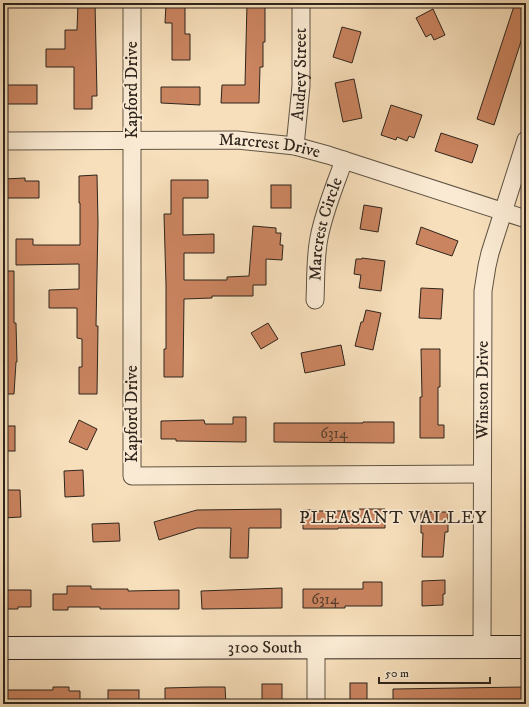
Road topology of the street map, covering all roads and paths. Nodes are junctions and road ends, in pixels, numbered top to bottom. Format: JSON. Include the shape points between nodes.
{"nodes":[{"id":1,"x":132,"y":3,"type":"edge"},
{"id":2,"x":301,"y":3,"type":"edge"},
{"id":3,"x":132,"y":140,"type":"junction"},
{"id":4,"x":526,"y":140,"type":"edge"},
{"id":5,"x":3,"y":141,"type":"edge"},
{"id":6,"x":295,"y":146,"type":"junction"},
{"id":7,"x":344,"y":160,"type":"junction"},
{"id":8,"x":503,"y":212,"type":"junction"},
{"id":9,"x":526,"y":219,"type":"edge"},
{"id":10,"x":316,"y":300,"type":"dead end"},
{"id":11,"x":482,"y":474,"type":"junction"},
{"id":12,"x":316,"y":647,"type":"junction"},
{"id":13,"x":482,"y":647,"type":"junction"},
{"id":14,"x":526,"y":647,"type":"edge"},
{"id":15,"x":3,"y":648,"type":"edge"},
{"id":16,"x":316,"y":704,"type":"edge"}],
"edges":[{"from":1,"to":3,"type":"street","name":"Kapford Drive"},
{"from":2,"to":6,"type":"street","name":"Audrey Street","via":[[301,86]]},
{"from":3,"to":5,"type":"street","name":"Marcrest Drive"},
{"from":3,"to":6,"type":"street","name":"Marcrest Drive","via":[[237,140]]},
{"from":3,"to":11,"type":"street","name":"Kapford Drive","via":[[132,476]]},
{"from":4,"to":8,"type":"street","name":"Winston Drive"},
{"from":6,"to":7,"type":"street","name":"Marcrest Drive"},
{"from":7,"to":8,"type":"street","name":"Marcrest Drive"},
{"from":7,"to":10,"type":"street","name":"Marcrest Circle","via":[[319,238]]},
{"from":8,"to":9,"type":"street","name":"Marcrest Drive"},
{"from":8,"to":11,"type":"street","name":"Winston Drive","via":[[487,266],[483,292]]},
{"from":11,"to":13,"type":"street","name":"Winston Drive"},
{"from":12,"to":13,"type":"main road","name":"3100 South"},
{"from":12,"to":15,"type":"main road","name":"3100 South"},
{"from":12,"to":16,"type":"street"},
{"from":13,"to":14,"type":"main road","name":"3100 South"}]}
